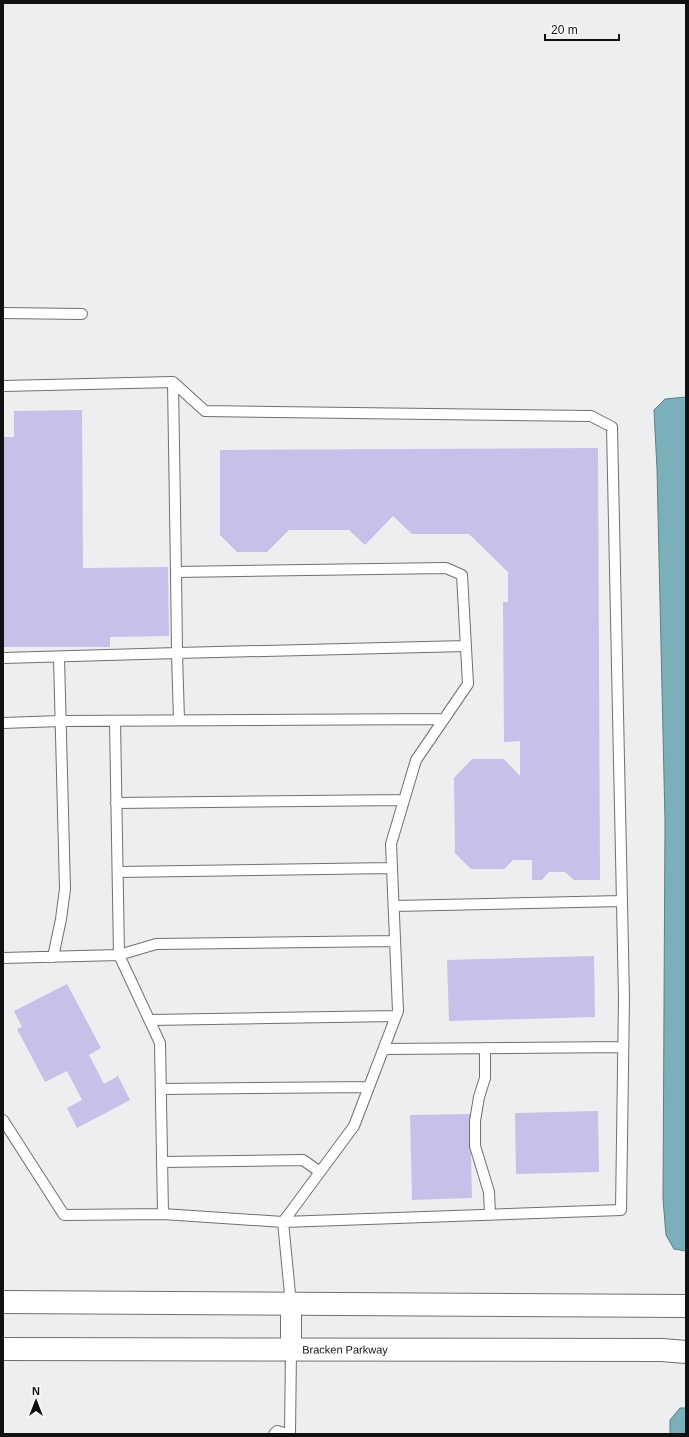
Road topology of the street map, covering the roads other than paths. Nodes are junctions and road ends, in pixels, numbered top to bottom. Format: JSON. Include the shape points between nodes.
{"nodes":[{"id":1,"x":3,"y":313,"type":"edge"},
{"id":2,"x":82,"y":314,"type":"dead end"},
{"id":3,"x":173,"y":382,"type":"junction"},
{"id":4,"x":3,"y":386,"type":"edge"},
{"id":5,"x":176,"y":572,"type":"junction"},
{"id":6,"x":466,"y":646,"type":"junction"},
{"id":7,"x":177,"y":654,"type":"junction"},
{"id":8,"x":3,"y":658,"type":"edge"},
{"id":9,"x":59,"y":658,"type":"junction"},
{"id":10,"x":444,"y":718,"type":"junction"},
{"id":11,"x":179,"y":720,"type":"junction"},
{"id":12,"x":61,"y":721,"type":"junction"},
{"id":13,"x":115,"y":721,"type":"junction"},
{"id":14,"x":3,"y":723,"type":"edge"},
{"id":15,"x":404,"y":800,"type":"junction"},
{"id":16,"x":116,"y":803,"type":"junction"},
{"id":17,"x":392,"y":868,"type":"junction"},
{"id":18,"x":118,"y":872,"type":"junction"},
{"id":19,"x":622,"y":901,"type":"junction"},
{"id":20,"x":394,"y":906,"type":"junction"},
{"id":21,"x":395,"y":942,"type":"junction"},
{"id":22,"x":119,"y":955,"type":"junction"},
{"id":23,"x":53,"y":957,"type":"junction"},
{"id":24,"x":3,"y":958,"type":"edge"},
{"id":25,"x":396,"y":1016,"type":"junction"},
{"id":26,"x":150,"y":1020,"type":"junction"},
{"id":27,"x":623,"y":1047,"type":"junction"},
{"id":28,"x":485,"y":1048,"type":"junction"},
{"id":29,"x":384,"y":1049,"type":"junction"},
{"id":30,"x":369,"y":1087,"type":"junction"},
{"id":31,"x":161,"y":1089,"type":"junction"},
{"id":32,"x":3,"y":1120,"type":"edge"},
{"id":33,"x":162,"y":1162,"type":"junction"},
{"id":34,"x":320,"y":1172,"type":"junction"},
{"id":35,"x":163,"y":1214,"type":"junction"},
{"id":36,"x":490,"y":1214,"type":"junction"},
{"id":37,"x":283,"y":1222,"type":"junction"},
{"id":38,"x":3,"y":1302,"type":"edge"},
{"id":39,"x":291,"y":1304,"type":"junction"},
{"id":40,"x":686,"y":1306,"type":"edge"},
{"id":41,"x":3,"y":1349,"type":"edge"},
{"id":42,"x":291,"y":1349,"type":"junction"},
{"id":43,"x":686,"y":1352,"type":"edge"},
{"id":44,"x":274,"y":1434,"type":"edge"},
{"id":45,"x":289,"y":1434,"type":"edge"}],
"edges":[{"from":1,"to":2,"type":"lane"},
{"from":3,"to":4,"type":"lane"},
{"from":3,"to":5,"type":"lane"},
{"from":3,"to":19,"type":"lane","via":[[205,411],[591,416],[612,427]]},
{"from":5,"to":6,"type":"lane","via":[[446,568],[462,575]]},
{"from":5,"to":7,"type":"lane"},
{"from":6,"to":7,"type":"lane"},
{"from":6,"to":10,"type":"lane","via":[[468,684]]},
{"from":7,"to":9,"type":"lane"},
{"from":7,"to":11,"type":"lane"},
{"from":8,"to":9,"type":"lane"},
{"from":9,"to":12,"type":"lane"},
{"from":10,"to":11,"type":"lane"},
{"from":10,"to":15,"type":"lane","via":[[416,760]]},
{"from":11,"to":13,"type":"lane"},
{"from":12,"to":13,"type":"lane"},
{"from":12,"to":14,"type":"lane"},
{"from":12,"to":23,"type":"lane","via":[[65,889]]},
{"from":13,"to":16,"type":"lane"},
{"from":15,"to":16,"type":"lane"},
{"from":15,"to":17,"type":"lane","via":[[391,844]]},
{"from":16,"to":18,"type":"lane"},
{"from":17,"to":18,"type":"lane"},
{"from":17,"to":20,"type":"lane"},
{"from":18,"to":22,"type":"lane"},
{"from":19,"to":20,"type":"lane"},
{"from":19,"to":27,"type":"lane"},
{"from":20,"to":21,"type":"lane"},
{"from":21,"to":22,"type":"lane","via":[[156,944]]},
{"from":21,"to":25,"type":"lane","via":[[398,1011]]},
{"from":22,"to":23,"type":"lane"},
{"from":22,"to":26,"type":"lane"},
{"from":23,"to":24,"type":"lane"},
{"from":25,"to":26,"type":"lane"},
{"from":25,"to":29,"type":"lane"},
{"from":26,"to":31,"type":"lane","via":[[160,1042]]},
{"from":27,"to":28,"type":"lane"},
{"from":27,"to":36,"type":"lane","via":[[621,1210]]},
{"from":28,"to":29,"type":"lane"},
{"from":28,"to":36,"type":"lane","via":[[485,1078],[474,1121],[475,1146],[489,1192]]},
{"from":29,"to":30,"type":"lane"},
{"from":30,"to":31,"type":"lane"},
{"from":30,"to":34,"type":"lane","via":[[354,1126]]},
{"from":31,"to":33,"type":"lane"},
{"from":32,"to":35,"type":"lane","via":[[64,1215]]},
{"from":33,"to":34,"type":"lane","via":[[303,1160]]},
{"from":33,"to":35,"type":"lane"},
{"from":34,"to":37,"type":"lane"},
{"from":35,"to":37,"type":"lane"},
{"from":36,"to":37,"type":"lane"},
{"from":37,"to":39,"type":"lane"},
{"from":38,"to":39,"type":"street"},
{"from":39,"to":40,"type":"street"},
{"from":39,"to":42,"type":"street"},
{"from":41,"to":42,"type":"street","name":"Bracken Parkway"},
{"from":42,"to":43,"type":"street","name":"Bracken Parkway"},
{"from":42,"to":45,"type":"lane"},
{"from":44,"to":45,"type":"lane","via":[[277,1431]]}]}
